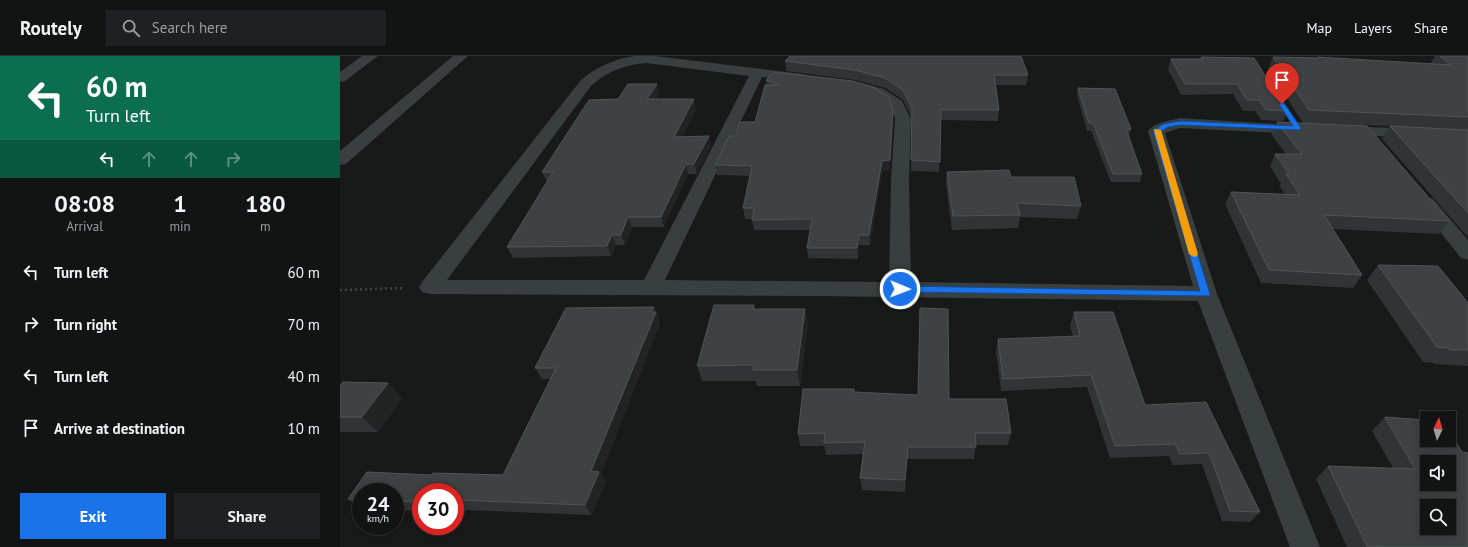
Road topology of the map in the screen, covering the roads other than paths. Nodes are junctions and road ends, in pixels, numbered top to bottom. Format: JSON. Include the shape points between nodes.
{"nodes":[{"id":1,"x":371,"y":56,"type":"edge"},
{"id":2,"x":461,"y":56,"type":"edge"},
{"id":3,"x":758,"y":72,"type":"junction"},
{"id":4,"x":340,"y":78,"type":"edge"},
{"id":5,"x":820,"y":80,"type":"edge"},
{"id":6,"x":848,"y":84,"type":"edge"},
{"id":7,"x":1366,"y":132,"type":"junction"},
{"id":8,"x":1468,"y":136,"type":"edge"},
{"id":9,"x":1381,"y":150,"type":"edge"},
{"id":10,"x":340,"y":160,"type":"edge"},
{"id":11,"x":1417,"y":193,"type":"edge"},
{"id":12,"x":1468,"y":253,"type":"edge"},
{"id":13,"x":650,"y":287,"type":"junction"},
{"id":14,"x":900,"y":289,"type":"junction"},
{"id":15,"x":1206,"y":294,"type":"junction"},
{"id":16,"x":1305,"y":547,"type":"edge"}],
"edges":[{"from":1,"to":4,"type":"street"},
{"from":2,"to":10,"type":"street"},
{"from":3,"to":5,"type":"street"},
{"from":3,"to":13,"type":"street"},
{"from":3,"to":13,"type":"street","via":[[646,59],[613,64],[598,73],[586,83],[430,287]]},
{"from":6,"to":14,"type":"street","via":[[879,92],[897,104],[903,119]]},
{"from":7,"to":8,"type":"street"},
{"from":7,"to":9,"type":"street"},
{"from":7,"to":15,"type":"street","via":[[1324,130],[1294,122],[1180,123],[1156,131]]},
{"from":11,"to":12,"type":"street"},
{"from":13,"to":14,"type":"street"},
{"from":14,"to":15,"type":"street"},
{"from":15,"to":16,"type":"street"}]}
